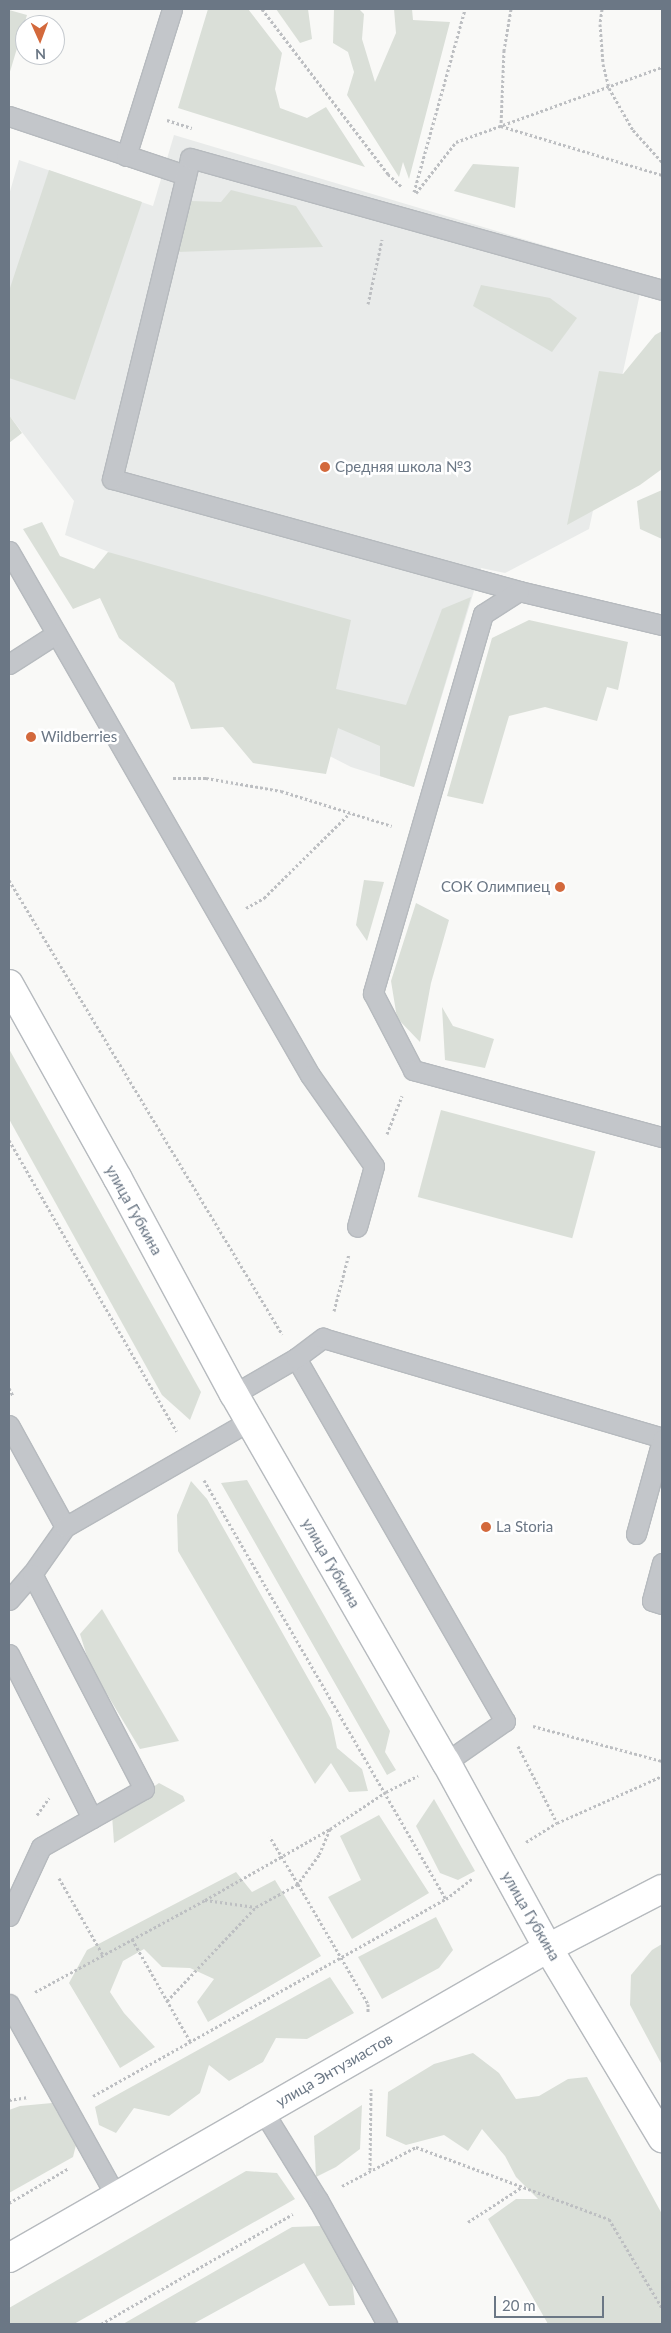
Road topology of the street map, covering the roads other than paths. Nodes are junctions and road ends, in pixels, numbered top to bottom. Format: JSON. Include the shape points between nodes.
{"nodes":[{"id":1,"x":172,"y":9,"type":"edge"},
{"id":2,"x":9,"y":116,"type":"edge"},
{"id":3,"x":126,"y":156,"type":"junction"},
{"id":4,"x":185,"y":175,"type":"junction"},
{"id":5,"x":662,"y":290,"type":"edge"},
{"id":6,"x":9,"y":551,"type":"edge"},
{"id":7,"x":518,"y":591,"type":"junction"},
{"id":8,"x":662,"y":625,"type":"edge"},
{"id":9,"x":56,"y":634,"type":"junction"},
{"id":10,"x":9,"y":664,"type":"edge"},
{"id":11,"x":9,"y":984,"type":"edge"},
{"id":12,"x":662,"y":1136,"type":"edge"},
{"id":13,"x":357,"y":1227,"type":"road end"},
{"id":14,"x":296,"y":1358,"type":"junction"},
{"id":15,"x":234,"y":1394,"type":"junction"},
{"id":16,"x":249,"y":1421,"type":"junction"},
{"id":17,"x":9,"y":1425,"type":"edge"},
{"id":18,"x":662,"y":1439,"type":"edge"},
{"id":19,"x":65,"y":1527,"type":"junction"},
{"id":20,"x":636,"y":1534,"type":"dead end"},
{"id":21,"x":662,"y":1563,"type":"edge"},
{"id":22,"x":32,"y":1574,"type":"junction"},
{"id":23,"x":9,"y":1600,"type":"edge"},
{"id":24,"x":662,"y":1604,"type":"edge"},
{"id":25,"x":9,"y":1654,"type":"edge"},
{"id":26,"x":446,"y":1762,"type":"junction"},
{"id":27,"x":92,"y":1818,"type":"junction"},
{"id":28,"x":662,"y":1889,"type":"edge"},
{"id":29,"x":9,"y":1916,"type":"edge"},
{"id":30,"x":548,"y":1948,"type":"junction"},
{"id":31,"x":9,"y":2005,"type":"edge"},
{"id":32,"x":263,"y":2111,"type":"junction"},
{"id":33,"x":662,"y":2138,"type":"edge"},
{"id":34,"x":116,"y":2196,"type":"junction"},
{"id":35,"x":9,"y":2258,"type":"edge"},
{"id":36,"x":387,"y":2324,"type":"edge"}],
"edges":[{"from":1,"to":3,"type":"lane"},
{"from":2,"to":3,"type":"lane"},
{"from":3,"to":4,"type":"lane"},
{"from":4,"to":5,"type":"lane","via":[[190,158]]},
{"from":4,"to":7,"type":"lane","via":[[112,479]]},
{"from":6,"to":9,"type":"lane"},
{"from":7,"to":8,"type":"lane"},
{"from":7,"to":12,"type":"lane","via":[[483,614],[373,993],[413,1070]]},
{"from":9,"to":10,"type":"lane"},
{"from":9,"to":13,"type":"lane","via":[[310,1075],[374,1166]]},
{"from":11,"to":15,"type":"main road","name":"улица Губкина"},
{"from":14,"to":15,"type":"lane"},
{"from":14,"to":18,"type":"lane","via":[[323,1338]]},
{"from":14,"to":26,"type":"lane","via":[[505,1721]]},
{"from":15,"to":16,"type":"main road","name":"улица Губкина"},
{"from":16,"to":19,"type":"lane"},
{"from":16,"to":26,"type":"main road","name":"улица Губкина"},
{"from":17,"to":19,"type":"lane"},
{"from":18,"to":20,"type":"lane"},
{"from":19,"to":22,"type":"lane"},
{"from":21,"to":24,"type":"lane","via":[[652,1601]]},
{"from":22,"to":23,"type":"lane"},
{"from":22,"to":27,"type":"lane","via":[[144,1789]]},
{"from":25,"to":27,"type":"lane"},
{"from":26,"to":30,"type":"main road","name":"улица Губкина"},
{"from":27,"to":29,"type":"lane","via":[[41,1847]]},
{"from":28,"to":30,"type":"main road","name":"улица Энтузиастов"},
{"from":30,"to":32,"type":"main road","name":"улица Энтузиастов"},
{"from":30,"to":33,"type":"main road","name":"улица Губкина"},
{"from":31,"to":34,"type":"lane"},
{"from":32,"to":34,"type":"main road","name":"улица Энтузиастов"},
{"from":32,"to":36,"type":"lane","via":[[318,2200]]},
{"from":34,"to":35,"type":"main road","name":"улица Энтузиастов"}]}
